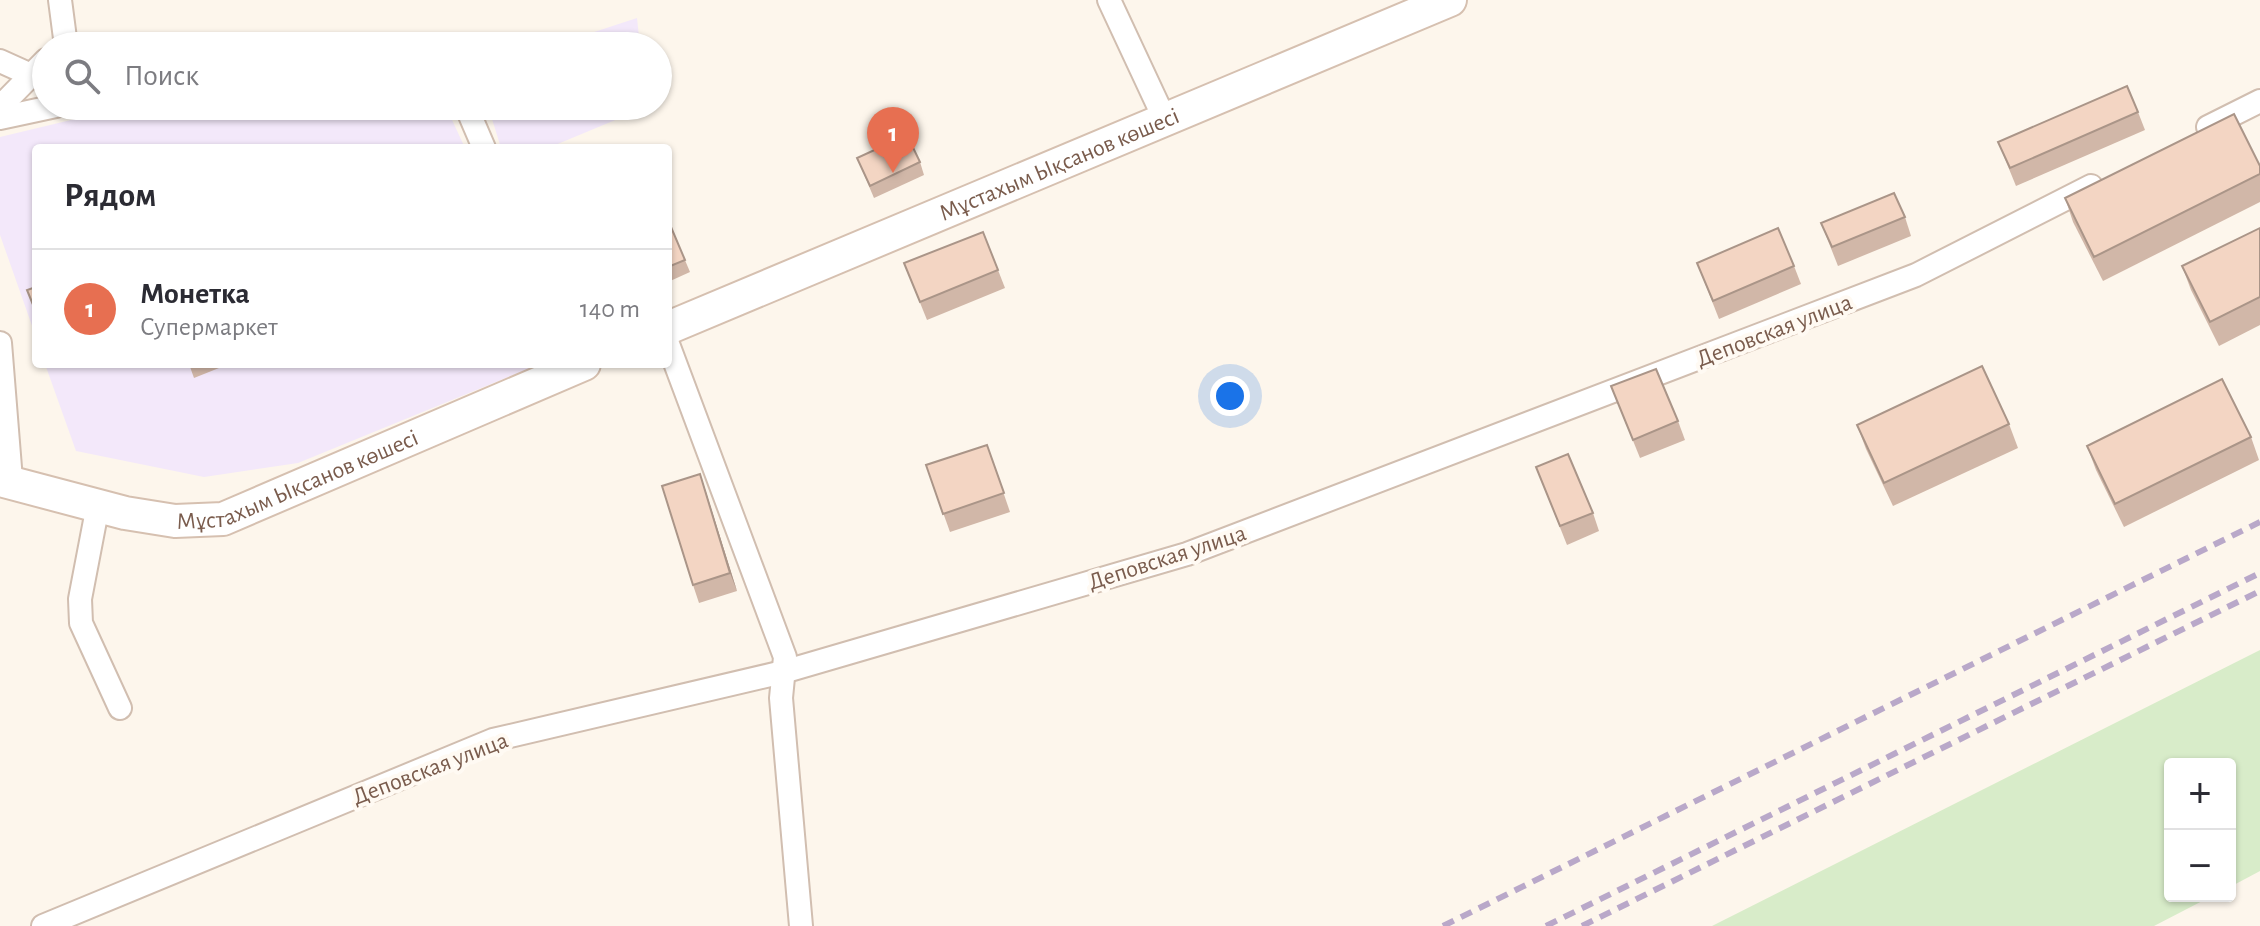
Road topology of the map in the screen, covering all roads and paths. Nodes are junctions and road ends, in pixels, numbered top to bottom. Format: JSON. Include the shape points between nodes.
{"nodes":[{"id":1,"x":60,"y":0,"type":"edge"},
{"id":2,"x":1109,"y":0,"type":"edge"},
{"id":3,"x":1450,"y":0,"type":"edge"},
{"id":4,"x":62,"y":32,"type":"edge"},
{"id":5,"x":0,"y":61,"type":"edge"},
{"id":6,"x":32,"y":67,"type":"edge"},
{"id":7,"x":32,"y":75,"type":"edge"},
{"id":8,"x":2260,"y":101,"type":"edge"},
{"id":9,"x":0,"y":107,"type":"edge"},
{"id":10,"x":32,"y":111,"type":"edge"},
{"id":11,"x":0,"y":118,"type":"edge"},
{"id":12,"x":472,"y":120,"type":"edge"},
{"id":13,"x":1165,"y":120,"type":"junction"},
{"id":14,"x":2191,"y":136,"type":"edge"},
{"id":15,"x":482,"y":144,"type":"edge"},
{"id":16,"x":2109,"y":177,"type":"edge"},
{"id":17,"x":672,"y":326,"type":"edge"},
{"id":18,"x":0,"y":343,"type":"edge"},
{"id":19,"x":672,"y":355,"type":"edge"},
{"id":20,"x":571,"y":368,"type":"edge"},
{"id":21,"x":5,"y":480,"type":"edge"},
{"id":22,"x":98,"y":505,"type":"junction"},
{"id":23,"x":783,"y":672,"type":"junction"},
{"id":24,"x":120,"y":708,"type":"dead end"},
{"id":25,"x":43,"y":926,"type":"edge"},
{"id":26,"x":801,"y":926,"type":"edge"}],
"edges":[{"from":1,"to":4,"type":"street"},
{"from":2,"to":13,"type":"street"},
{"from":3,"to":13,"type":"main road","name":"Мұстахым Ықсанов көшесі"},
{"from":5,"to":6,"type":"street"},
{"from":7,"to":9,"type":"street"},
{"from":8,"to":14,"type":"street"},
{"from":10,"to":11,"type":"street"},
{"from":12,"to":15,"type":"street"},
{"from":13,"to":17,"type":"main road","name":"Мұстахым Ықсанов көшесі"},
{"from":16,"to":23,"type":"street","name":"Деповская улица","via":[[1916,275],[1187,554]]},
{"from":18,"to":21,"type":"street"},
{"from":19,"to":23,"type":"street","via":[[783,650]]},
{"from":20,"to":22,"type":"main road","name":"Мұстахым Ықсанов көшесі","via":[[223,519],[175,521]]},
{"from":21,"to":22,"type":"main road","name":"Мұстахым Ықсанов көшесі"},
{"from":22,"to":24,"type":"street","via":[[80,599],[81,623]]},
{"from":23,"to":25,"type":"street","name":"Деповская улица","via":[[493,740]]},
{"from":23,"to":26,"type":"street"}]}
